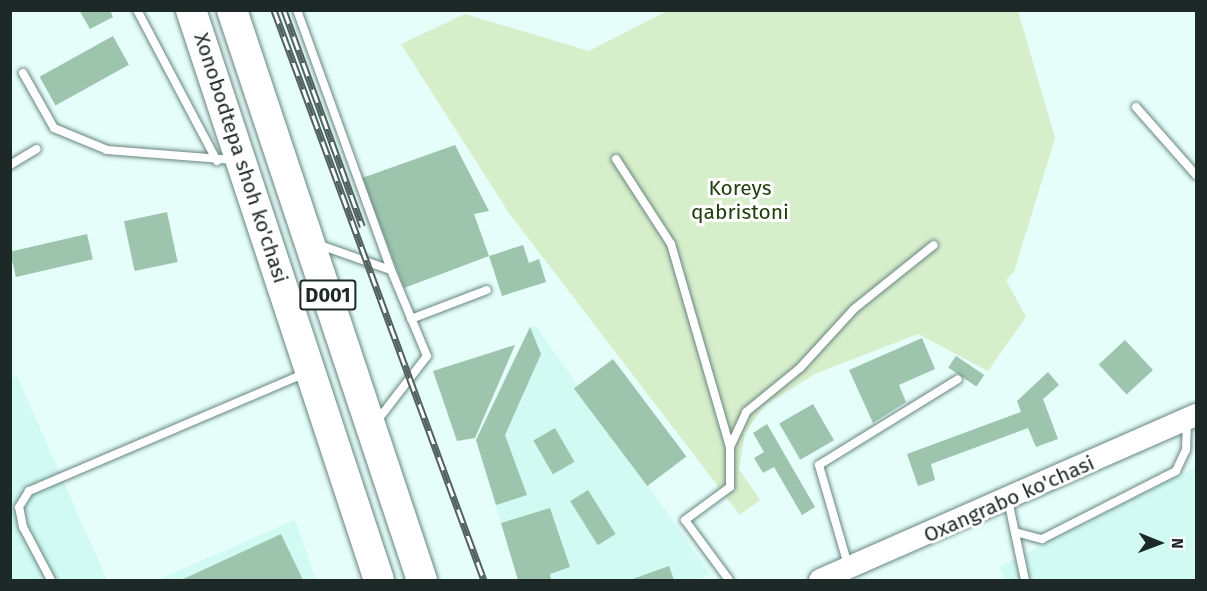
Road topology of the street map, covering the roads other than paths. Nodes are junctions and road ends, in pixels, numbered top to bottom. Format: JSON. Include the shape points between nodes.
{"nodes":[{"id":1,"x":137,"y":10,"type":"edge"},
{"id":2,"x":191,"y":10,"type":"edge"},
{"id":3,"x":232,"y":10,"type":"edge"},
{"id":4,"x":297,"y":10,"type":"edge"},
{"id":5,"x":23,"y":73,"type":"dead end"},
{"id":6,"x":1136,"y":107,"type":"dead end"},
{"id":7,"x":37,"y":149,"type":"dead end"},
{"id":8,"x":616,"y":159,"type":"dead end"},
{"id":9,"x":229,"y":160,"type":"junction"},
{"id":10,"x":10,"y":165,"type":"edge"},
{"id":11,"x":1197,"y":175,"type":"edge"},
{"id":12,"x":310,"y":242,"type":"junction"},
{"id":13,"x":934,"y":245,"type":"dead end"},
{"id":14,"x":391,"y":270,"type":"junction"},
{"id":15,"x":487,"y":290,"type":"dead end"},
{"id":16,"x":411,"y":319,"type":"junction"},
{"id":17,"x":311,"y":371,"type":"junction"},
{"id":18,"x":958,"y":379,"type":"dead end"},
{"id":19,"x":1192,"y":418,"type":"edge"},
{"id":20,"x":371,"y":429,"type":"junction"},
{"id":21,"x":730,"y":447,"type":"junction"},
{"id":22,"x":1008,"y":500,"type":"junction"},
{"id":23,"x":1015,"y":532,"type":"junction"},
{"id":24,"x":849,"y":568,"type":"junction"},
{"id":25,"x":51,"y":580,"type":"edge"},
{"id":26,"x":379,"y":580,"type":"edge"},
{"id":27,"x":422,"y":580,"type":"edge"},
{"id":28,"x":729,"y":580,"type":"edge"},
{"id":29,"x":820,"y":580,"type":"edge"},
{"id":30,"x":1025,"y":580,"type":"edge"}],
"edges":[{"from":1,"to":9,"type":"lane"},
{"from":2,"to":9,"type":"highway","name":"Xonobodtepa shoh ko'chasi","number":"D001"},
{"from":3,"to":12,"type":"highway","name":"Xonobodtepa shoh ko'chasi","number":"D001"},
{"from":4,"to":14,"type":"lane"},
{"from":5,"to":9,"type":"lane","via":[[54,128],[107,150]]},
{"from":6,"to":11,"type":"lane"},
{"from":7,"to":10,"type":"lane"},
{"from":8,"to":21,"type":"lane","via":[[671,244]]},
{"from":9,"to":17,"type":"highway","name":"Xonobodtepa shoh ko'chasi","number":"D001"},
{"from":12,"to":14,"type":"lane"},
{"from":12,"to":20,"type":"highway","name":"Xonobodtepa shoh ko'chasi","number":"D001"},
{"from":13,"to":21,"type":"lane","via":[[854,309],[800,368],[746,412]]},
{"from":14,"to":16,"type":"lane"},
{"from":15,"to":16,"type":"lane"},
{"from":16,"to":20,"type":"lane","via":[[427,356]]},
{"from":17,"to":25,"type":"lane","via":[[28,491],[19,507],[23,528]]},
{"from":17,"to":26,"type":"highway","name":"Xonobodtepa shoh ko'chasi","number":"D001"},
{"from":18,"to":24,"type":"lane","via":[[819,465]]},
{"from":19,"to":22,"type":"main road","name":"Oxangrabo ko'chasi"},
{"from":19,"to":23,"type":"lane","via":[[1186,450],[1176,471],[1042,539]]},
{"from":20,"to":27,"type":"highway","name":"Xonobodtepa shoh ko'chasi","number":"D001"},
{"from":21,"to":28,"type":"lane","via":[[730,487],[685,520]]},
{"from":22,"to":23,"type":"lane"},
{"from":22,"to":24,"type":"main road","name":"Oxangrabo ko'chasi"},
{"from":23,"to":30,"type":"lane"},
{"from":24,"to":29,"type":"main road","name":"Oxangrabo ko'chasi"}]}
